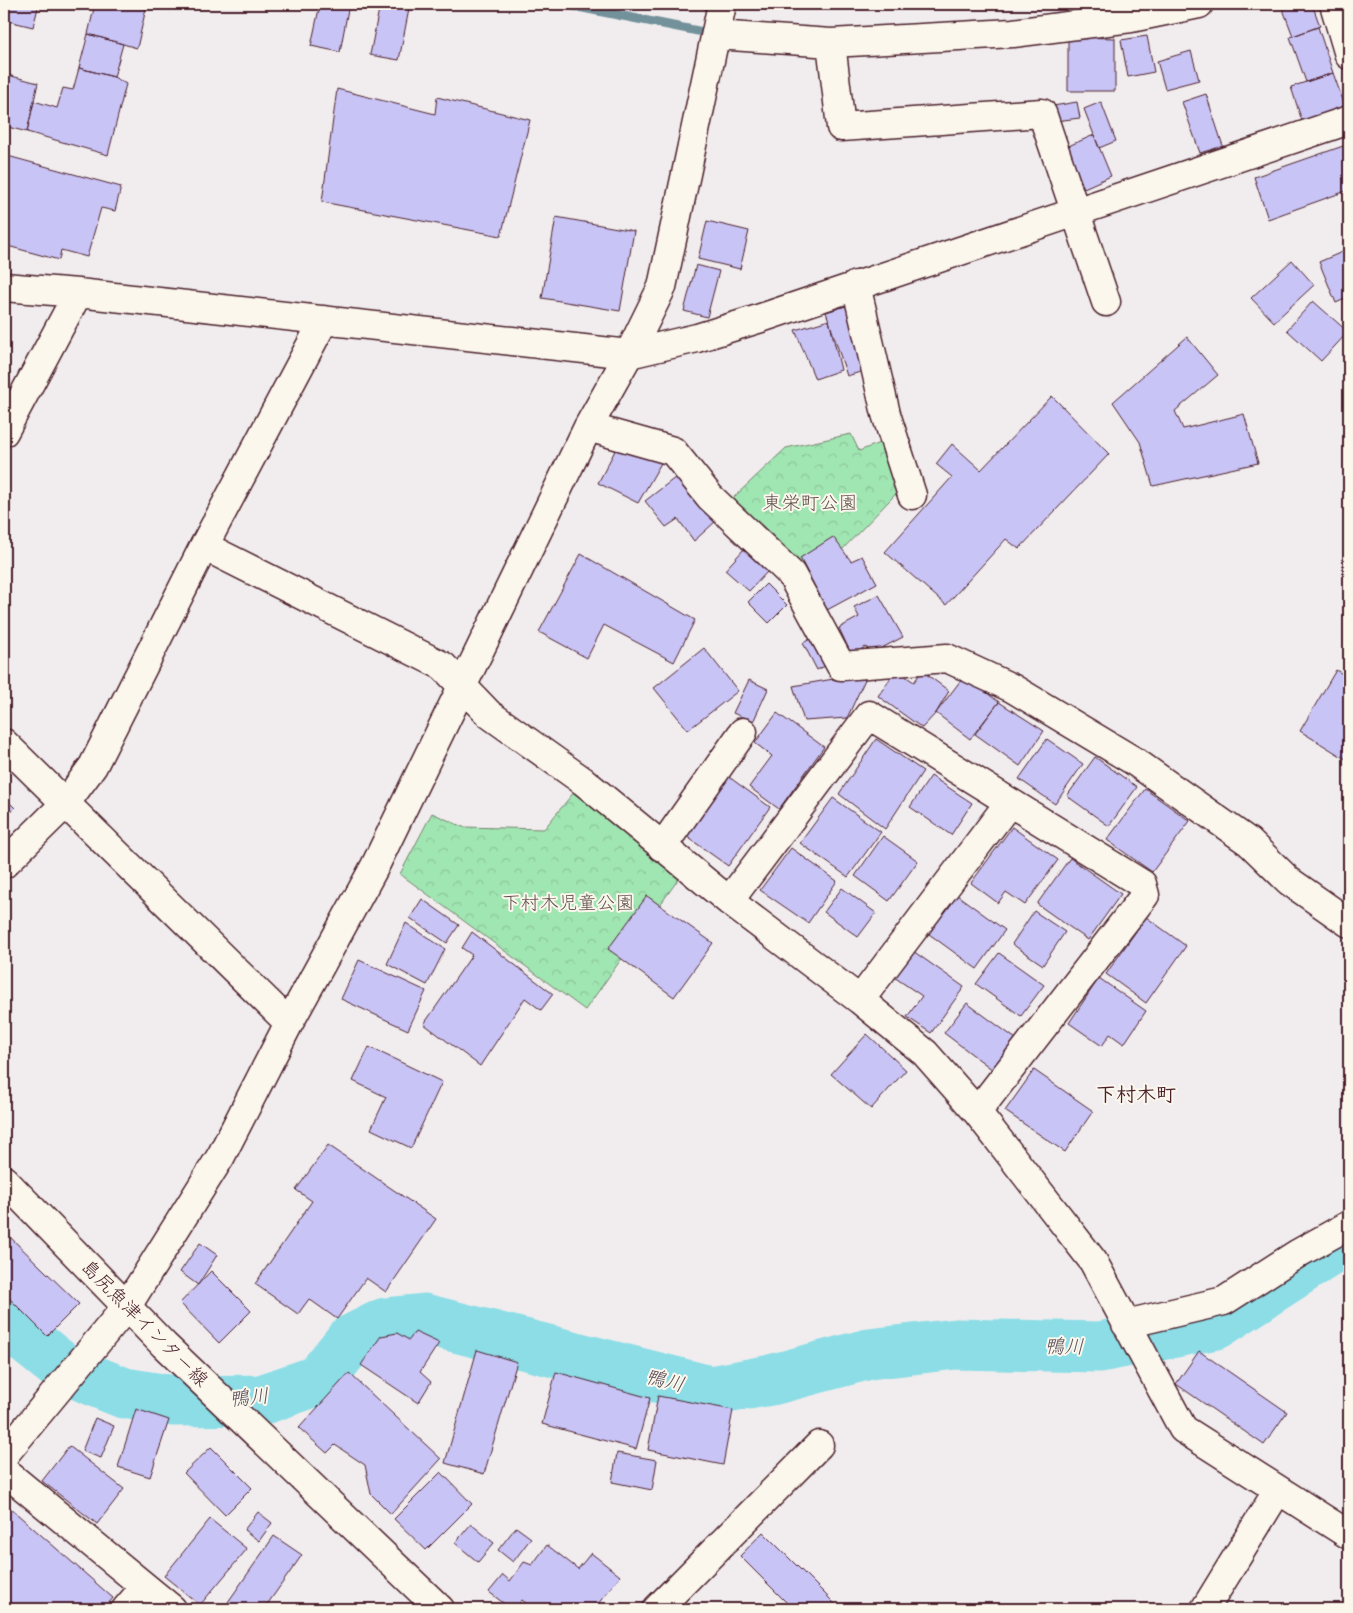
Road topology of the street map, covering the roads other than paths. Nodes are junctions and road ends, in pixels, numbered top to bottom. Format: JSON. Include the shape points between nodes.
{"nodes":[{"id":1,"x":722,"y":4,"type":"edge"},
{"id":2,"x":1200,"y":4,"type":"edge"},
{"id":3,"x":1334,"y":4,"type":"edge"},
{"id":4,"x":716,"y":35,"type":"junction"},
{"id":5,"x":831,"y":43,"type":"junction"},
{"id":6,"x":1349,"y":55,"type":"edge"},
{"id":7,"x":1349,"y":120,"type":"edge"},
{"id":8,"x":1077,"y":212,"type":"junction"},
{"id":9,"x":856,"y":285,"type":"junction"},
{"id":10,"x":4,"y":287,"type":"edge"},
{"id":11,"x":78,"y":294,"type":"junction"},
{"id":12,"x":1106,"y":302,"type":"dead end"},
{"id":13,"x":324,"y":320,"type":"junction"},
{"id":14,"x":629,"y":354,"type":"junction"},
{"id":15,"x":588,"y":427,"type":"junction"},
{"id":16,"x":4,"y":432,"type":"edge"},
{"id":17,"x":912,"y":495,"type":"dead end"},
{"id":18,"x":204,"y":546,"type":"junction"},
{"id":19,"x":462,"y":686,"type":"junction"},
{"id":20,"x":743,"y":732,"type":"dead end"},
{"id":21,"x":4,"y":743,"type":"edge"},
{"id":22,"x":1009,"y":803,"type":"junction"},
{"id":23,"x":65,"y":804,"type":"junction"},
{"id":24,"x":662,"y":847,"type":"junction"},
{"id":25,"x":4,"y":864,"type":"edge"},
{"id":26,"x":729,"y":901,"type":"junction"},
{"id":27,"x":1349,"y":923,"type":"edge"},
{"id":28,"x":860,"y":1000,"type":"junction"},
{"id":29,"x":289,"y":1023,"type":"junction"},
{"id":30,"x":977,"y":1112,"type":"junction"},
{"id":31,"x":4,"y":1180,"type":"edge"},
{"id":32,"x":1349,"y":1225,"type":"edge"},
{"id":33,"x":128,"y":1306,"type":"junction"},
{"id":34,"x":1126,"y":1324,"type":"junction"},
{"id":35,"x":818,"y":1445,"type":"dead end"},
{"id":36,"x":4,"y":1455,"type":"edge"},
{"id":37,"x":4,"y":1470,"type":"edge"},
{"id":38,"x":1278,"y":1490,"type":"junction"},
{"id":39,"x":1349,"y":1535,"type":"edge"},
{"id":40,"x":144,"y":1588,"type":"junction"},
{"id":41,"x":126,"y":1609,"type":"edge"},
{"id":42,"x":172,"y":1609,"type":"edge"},
{"id":43,"x":440,"y":1609,"type":"edge"},
{"id":44,"x":657,"y":1609,"type":"edge"},
{"id":45,"x":1205,"y":1609,"type":"edge"}],
"edges":[{"from":1,"to":4,"type":"street"},
{"from":2,"to":5,"type":"street","via":[[1131,18],[1013,33]]},
{"from":3,"to":6,"type":"street"},
{"from":4,"to":5,"type":"street"},
{"from":4,"to":14,"type":"street","via":[[662,287]]},
{"from":5,"to":8,"type":"street","via":[[841,127],[1042,113]]},
{"from":7,"to":8,"type":"street"},
{"from":8,"to":9,"type":"street"},
{"from":8,"to":12,"type":"street"},
{"from":9,"to":14,"type":"street","via":[[697,338]]},
{"from":9,"to":17,"type":"street","via":[[886,414]]},
{"from":10,"to":11,"type":"street"},
{"from":11,"to":13,"type":"street"},
{"from":11,"to":16,"type":"street"},
{"from":13,"to":14,"type":"street"},
{"from":13,"to":18,"type":"street"},
{"from":14,"to":15,"type":"street"},
{"from":15,"to":19,"type":"street"},
{"from":15,"to":27,"type":"street","via":[[674,451],[710,498],[791,574],[841,666],[947,658],[1012,688],[1134,761],[1180,793],[1250,842],[1289,881]]},
{"from":18,"to":19,"type":"street","via":[[443,666]]},
{"from":18,"to":23,"type":"street","via":[[92,766]]},
{"from":19,"to":24,"type":"street","via":[[489,714],[583,781]]},
{"from":19,"to":29,"type":"street","via":[[378,859]]},
{"from":20,"to":24,"type":"street"},
{"from":21,"to":23,"type":"street"},
{"from":22,"to":26,"type":"street","via":[[869,714]]},
{"from":22,"to":28,"type":"street"},
{"from":22,"to":30,"type":"street","via":[[1142,884],[1145,895]]},
{"from":23,"to":25,"type":"street"},
{"from":23,"to":29,"type":"street"},
{"from":24,"to":26,"type":"street"},
{"from":26,"to":28,"type":"street"},
{"from":28,"to":30,"type":"street","via":[[925,1053]]},
{"from":29,"to":33,"type":"street","via":[[222,1156]]},
{"from":30,"to":34,"type":"street","via":[[1093,1261]]},
{"from":31,"to":33,"type":"street","name":"島尻魚津インター線"},
{"from":32,"to":34,"type":"street","via":[[1224,1301]]},
{"from":33,"to":36,"type":"street"},
{"from":33,"to":43,"type":"street","name":"島尻魚津インター線"},
{"from":34,"to":38,"type":"street","via":[[1183,1429]]},
{"from":35,"to":44,"type":"street"},
{"from":37,"to":40,"type":"street"},
{"from":38,"to":39,"type":"street"},
{"from":38,"to":45,"type":"street"},
{"from":40,"to":41,"type":"street"},
{"from":40,"to":42,"type":"street"}]}
